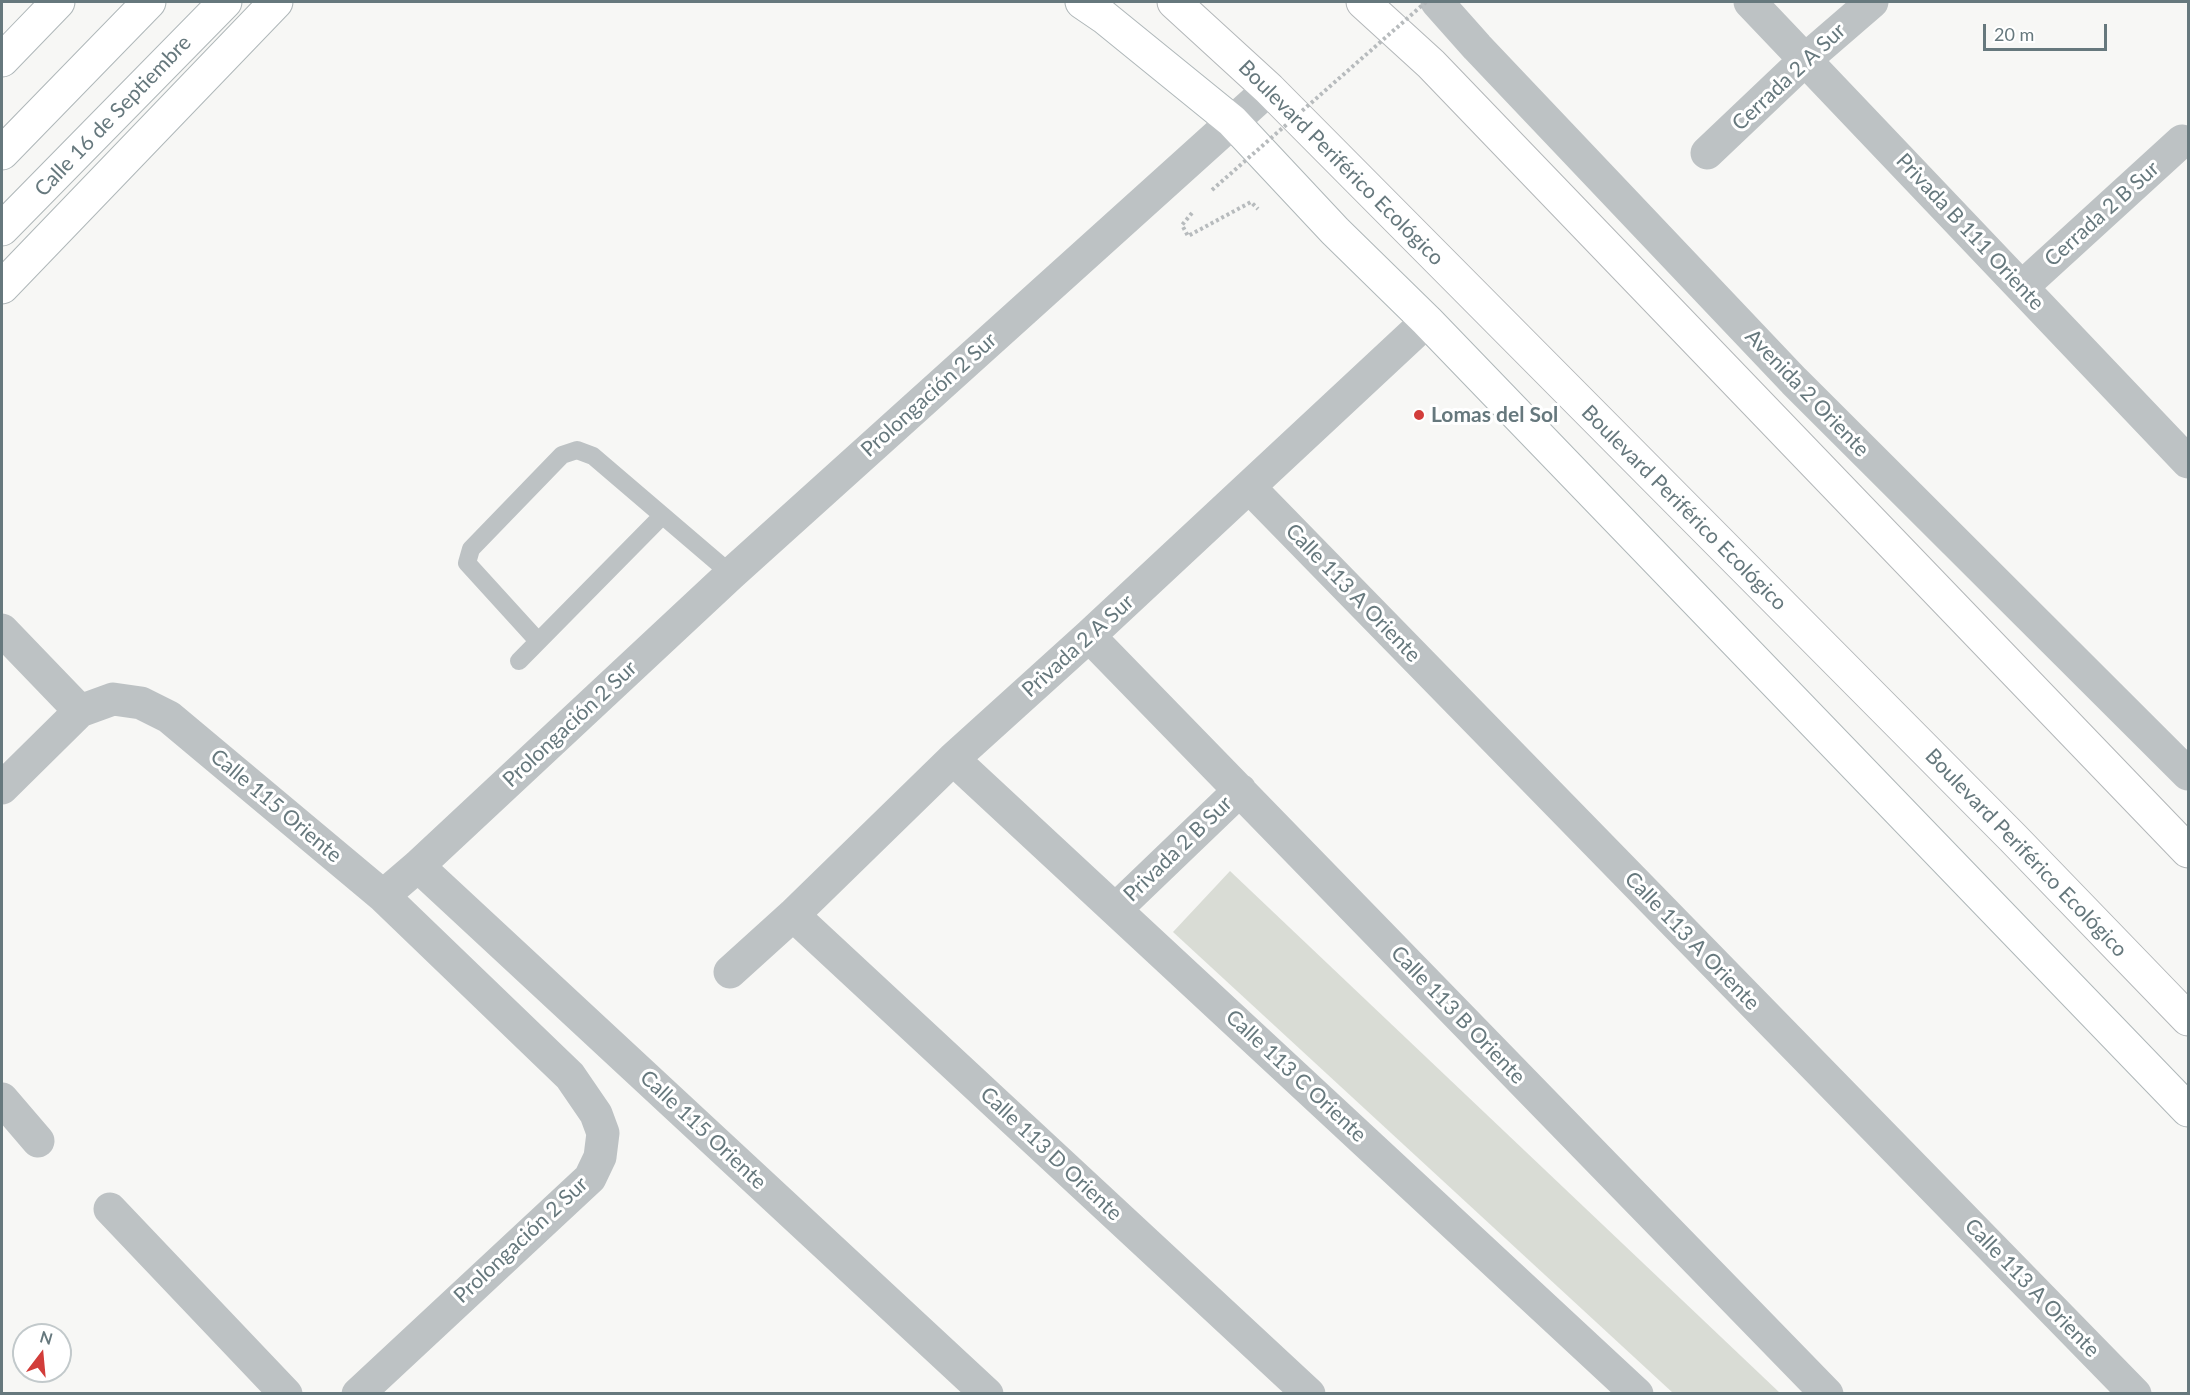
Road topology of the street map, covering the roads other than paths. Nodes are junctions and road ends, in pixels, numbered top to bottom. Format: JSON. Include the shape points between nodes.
{"nodes":[{"id":1,"x":58,"y":2,"type":"edge"},
{"id":2,"x":149,"y":2,"type":"edge"},
{"id":3,"x":225,"y":2,"type":"edge"},
{"id":4,"x":276,"y":2,"type":"edge"},
{"id":5,"x":1082,"y":2,"type":"edge"},
{"id":6,"x":1174,"y":2,"type":"edge"},
{"id":7,"x":1363,"y":2,"type":"edge"},
{"id":8,"x":1437,"y":2,"type":"edge"},
{"id":9,"x":1750,"y":2,"type":"edge"},
{"id":10,"x":1872,"y":2,"type":"edge"},
{"id":11,"x":1806,"y":59,"type":"junction"},
{"id":12,"x":2,"y":60,"type":"edge"},
{"id":13,"x":1269,"y":89,"type":"junction"},
{"id":14,"x":1232,"y":121,"type":"junction"},
{"id":15,"x":2182,"y":141,"type":"dead end"},
{"id":16,"x":2,"y":153,"type":"edge"},
{"id":17,"x":1707,"y":153,"type":"dead end"},
{"id":18,"x":2,"y":229,"type":"edge"},
{"id":19,"x":2,"y":287,"type":"edge"},
{"id":20,"x":2022,"y":287,"type":"junction"},
{"id":21,"x":1427,"y":321,"type":"junction"},
{"id":22,"x":2188,"y":462,"type":"edge"},
{"id":23,"x":1250,"y":488,"type":"junction"},
{"id":24,"x":662,"y":516,"type":"junction"},
{"id":25,"x":731,"y":574,"type":"junction"},
{"id":26,"x":2,"y":630,"type":"edge"},
{"id":27,"x":1089,"y":636,"type":"junction"},
{"id":28,"x":538,"y":642,"type":"junction"},
{"id":29,"x":519,"y":661,"type":"dead end"},
{"id":30,"x":80,"y":711,"type":"junction"},
{"id":31,"x":953,"y":759,"type":"junction"},
{"id":32,"x":2188,"y":774,"type":"edge"},
{"id":33,"x":2,"y":788,"type":"edge"},
{"id":34,"x":1240,"y":790,"type":"junction"},
{"id":35,"x":2188,"y":851,"type":"edge"},
{"id":36,"x":418,"y":866,"type":"junction"},
{"id":37,"x":383,"y":896,"type":"junction"},
{"id":38,"x":1116,"y":909,"type":"junction"},
{"id":39,"x":793,"y":915,"type":"junction"},
{"id":40,"x":730,"y":972,"type":"dead end"},
{"id":41,"x":2188,"y":1019,"type":"edge"},
{"id":42,"x":2,"y":1099,"type":"edge"},
{"id":43,"x":2188,"y":1110,"type":"edge"},
{"id":44,"x":38,"y":1141,"type":"dead end"},
{"id":45,"x":110,"y":1209,"type":"dead end"},
{"id":46,"x":286,"y":1394,"type":"edge"},
{"id":47,"x":358,"y":1394,"type":"edge"},
{"id":48,"x":987,"y":1394,"type":"edge"},
{"id":49,"x":1310,"y":1394,"type":"edge"},
{"id":50,"x":1637,"y":1394,"type":"edge"},
{"id":51,"x":1827,"y":1394,"type":"edge"},
{"id":52,"x":2135,"y":1394,"type":"edge"}],
"edges":[{"from":1,"to":12,"type":"main road"},
{"from":2,"to":16,"type":"main road"},
{"from":3,"to":18,"type":"main road","name":"Calle 16 de Septiembre"},
{"from":4,"to":19,"type":"main road"},
{"from":5,"to":14,"type":"main road"},
{"from":6,"to":13,"type":"main road","name":"Boulevard Periférico Ecológico"},
{"from":7,"to":35,"type":"main road","via":[[1431,64]]},
{"from":8,"to":32,"type":"street","name":"Avenida 2 Oriente","via":[[1794,381]]},
{"from":9,"to":11,"type":"street","name":"Privada B 111 Oriente"},
{"from":10,"to":11,"type":"street","name":"Cerrada 2 A Sur"},
{"from":11,"to":17,"type":"street","name":"Cerrada 2 A Sur"},
{"from":11,"to":20,"type":"street","name":"Privada B 111 Oriente"},
{"from":13,"to":14,"type":"street","name":"Prolongación 2 Sur"},
{"from":13,"to":41,"type":"main road","name":"Boulevard Periférico Ecológico"},
{"from":14,"to":21,"type":"main road","via":[[1335,231]]},
{"from":14,"to":25,"type":"street","name":"Prolongación 2 Sur"},
{"from":15,"to":20,"type":"street","name":"Cerrada 2 B Sur"},
{"from":20,"to":22,"type":"street","name":"Privada B 111 Oriente"},
{"from":21,"to":23,"type":"street","name":"Privada 2 A Sur"},
{"from":21,"to":43,"type":"main road"},
{"from":23,"to":27,"type":"street","name":"Privada 2 A Sur"},
{"from":23,"to":52,"type":"street","name":"Calle 113 A Oriente"},
{"from":24,"to":25,"type":"lane"},
{"from":24,"to":28,"type":"lane"},
{"from":24,"to":28,"type":"lane","via":[[593,456],[577,450],[562,455],[471,549],[467,563]]},
{"from":25,"to":36,"type":"street","name":"Prolongación 2 Sur"},
{"from":26,"to":30,"type":"street"},
{"from":27,"to":31,"type":"street","name":"Privada 2 A Sur"},
{"from":27,"to":34,"type":"street","name":"Calle 113 B Oriente"},
{"from":28,"to":29,"type":"lane"},
{"from":30,"to":33,"type":"street"},
{"from":30,"to":37,"type":"street","name":"Calle 115 Oriente","via":[[113,699],[141,703],[170,717]]},
{"from":31,"to":38,"type":"street","name":"Calle 113 C Oriente"},
{"from":31,"to":39,"type":"street","name":"Privada 2 A Sur"},
{"from":34,"to":38,"type":"street","name":"Privada 2 B Sur"},
{"from":34,"to":51,"type":"street","name":"Calle 113 B Oriente"},
{"from":36,"to":37,"type":"street","name":"Prolongación 2 Sur"},
{"from":36,"to":48,"type":"street","name":"Calle 115 Oriente"},
{"from":37,"to":47,"type":"street","name":"Prolongación 2 Sur","via":[[570,1076],[596,1114],[603,1133],[600,1157],[590,1178]]},
{"from":38,"to":50,"type":"street","name":"Calle 113 C Oriente"},
{"from":39,"to":40,"type":"street","name":"Privada 2 A Sur"},
{"from":39,"to":49,"type":"street","name":"Calle 113 D Oriente"},
{"from":42,"to":44,"type":"street"},
{"from":45,"to":46,"type":"street"}]}
